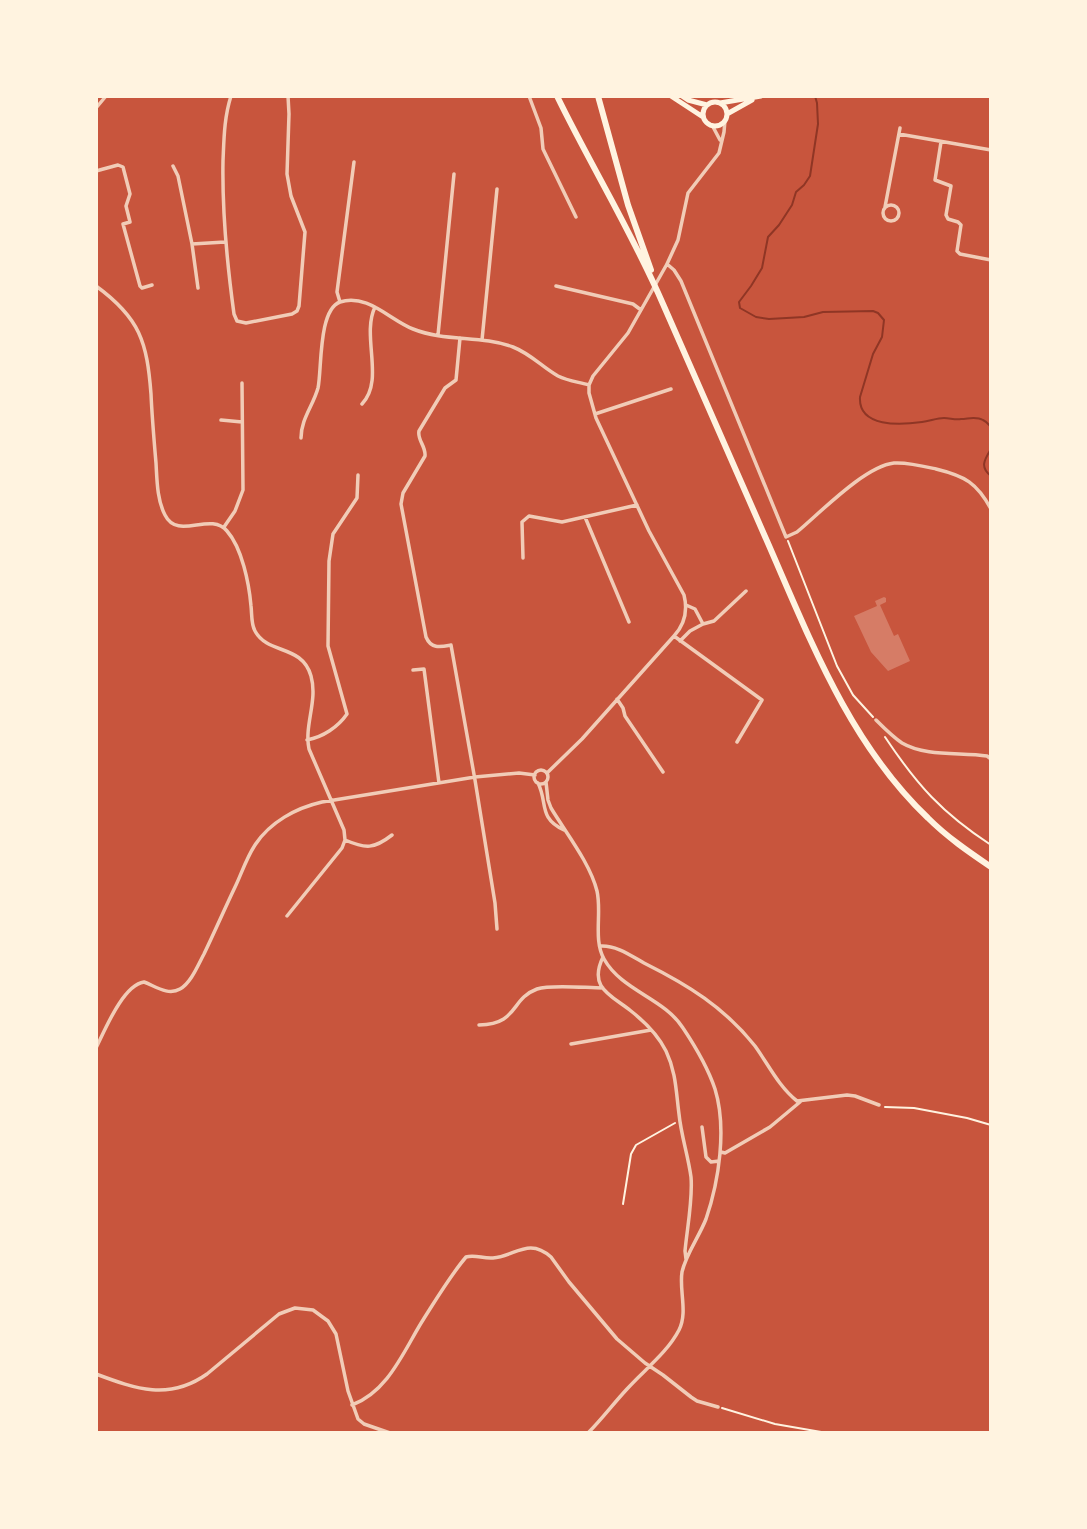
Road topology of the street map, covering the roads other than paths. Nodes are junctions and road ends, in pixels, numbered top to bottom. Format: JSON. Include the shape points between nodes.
{"nodes":[{"id":1,"x":106,"y":96,"type":"edge"},
{"id":2,"x":231,"y":96,"type":"edge"},
{"id":3,"x":288,"y":96,"type":"edge"},
{"id":4,"x":529,"y":96,"type":"edge"},
{"id":5,"x":560,"y":96,"type":"edge"},
{"id":6,"x":597,"y":96,"type":"edge"},
{"id":7,"x":670,"y":96,"type":"edge"},
{"id":8,"x":682,"y":96,"type":"edge"},
{"id":9,"x":759,"y":97,"type":"edge"},
{"id":10,"x":720,"y":103,"type":"junction"},
{"id":11,"x":707,"y":105,"type":"junction"},
{"id":12,"x":96,"y":108,"type":"edge"},
{"id":13,"x":704,"y":117,"type":"junction"},
{"id":14,"x":726,"y":117,"type":"junction"},
{"id":15,"x":712,"y":125,"type":"junction"},
{"id":16,"x":900,"y":128,"type":"dead end"},
{"id":17,"x":899,"y":134,"type":"junction"},
{"id":18,"x":721,"y":142,"type":"junction"},
{"id":19,"x":941,"y":142,"type":"junction"},
{"id":20,"x":991,"y":150,"type":"edge"},
{"id":21,"x":354,"y":162,"type":"dead end"},
{"id":22,"x":173,"y":166,"type":"dead end"},
{"id":23,"x":96,"y":171,"type":"edge"},
{"id":24,"x":454,"y":174,"type":"dead end"},
{"id":25,"x":497,"y":189,"type":"dead end"},
{"id":26,"x":885,"y":207,"type":"junction"},
{"id":27,"x":576,"y":217,"type":"dead end"},
{"id":28,"x":225,"y":242,"type":"junction"},
{"id":29,"x":192,"y":244,"type":"junction"},
{"id":30,"x":991,"y":260,"type":"edge"},
{"id":31,"x":667,"y":264,"type":"junction"},
{"id":32,"x":152,"y":285,"type":"dead end"},
{"id":33,"x":96,"y":286,"type":"edge"},
{"id":34,"x":556,"y":286,"type":"dead end"},
{"id":35,"x":198,"y":288,"type":"dead end"},
{"id":36,"x":340,"y":302,"type":"junction"},
{"id":37,"x":662,"y":302,"type":"junction"},
{"id":38,"x":375,"y":307,"type":"junction"},
{"id":39,"x":641,"y":310,"type":"junction"},
{"id":40,"x":438,"y":335,"type":"junction"},
{"id":41,"x":460,"y":338,"type":"junction"},
{"id":42,"x":482,"y":340,"type":"junction"},
{"id":43,"x":242,"y":383,"type":"dead end"},
{"id":44,"x":589,"y":385,"type":"junction"},
{"id":45,"x":671,"y":388,"type":"dead end"},
{"id":46,"x":362,"y":404,"type":"dead end"},
{"id":47,"x":594,"y":414,"type":"junction"},
{"id":48,"x":220,"y":420,"type":"dead end"},
{"id":49,"x":242,"y":422,"type":"junction"},
{"id":50,"x":301,"y":438,"type":"dead end"},
{"id":51,"x":358,"y":475,"type":"dead end"},
{"id":52,"x":637,"y":505,"type":"junction"},
{"id":53,"x":991,"y":509,"type":"edge"},
{"id":54,"x":585,"y":517,"type":"junction"},
{"id":55,"x":224,"y":527,"type":"junction"},
{"id":56,"x":523,"y":558,"type":"dead end"},
{"id":57,"x":746,"y":591,"type":"dead end"},
{"id":58,"x":686,"y":605,"type":"junction"},
{"id":59,"x":629,"y":622,"type":"dead end"},
{"id":60,"x":703,"y":624,"type":"junction"},
{"id":61,"x":674,"y":636,"type":"junction"},
{"id":62,"x":680,"y":640,"type":"junction"},
{"id":63,"x":413,"y":670,"type":"dead end"},
{"id":64,"x":617,"y":699,"type":"junction"},
{"id":65,"x":876,"y":720,"type":"road end"},
{"id":66,"x":307,"y":740,"type":"junction"},
{"id":67,"x":737,"y":742,"type":"dead end"},
{"id":68,"x":991,"y":759,"type":"edge"},
{"id":69,"x":663,"y":772,"type":"dead end"},
{"id":70,"x":547,"y":773,"type":"junction"},
{"id":71,"x":535,"y":775,"type":"junction"},
{"id":72,"x":475,"y":777,"type":"junction"},
{"id":73,"x":546,"y":782,"type":"junction"},
{"id":74,"x":439,"y":783,"type":"junction"},
{"id":75,"x":538,"y":783,"type":"junction"},
{"id":76,"x":331,"y":801,"type":"junction"},
{"id":77,"x":564,"y":830,"type":"junction"},
{"id":78,"x":392,"y":835,"type":"dead end"},
{"id":79,"x":345,"y":840,"type":"junction"},
{"id":80,"x":991,"y":867,"type":"edge"},
{"id":81,"x":287,"y":916,"type":"dead end"},
{"id":82,"x":496,"y":929,"type":"dead end"},
{"id":83,"x":600,"y":946,"type":"junction"},
{"id":84,"x":603,"y":957,"type":"junction"},
{"id":85,"x":603,"y":988,"type":"junction"},
{"id":86,"x":479,"y":1025,"type":"dead end"},
{"id":87,"x":652,"y":1030,"type":"junction"},
{"id":88,"x":571,"y":1044,"type":"dead end"},
{"id":89,"x":96,"y":1048,"type":"edge"},
{"id":90,"x":800,"y":1102,"type":"junction"},
{"id":91,"x":879,"y":1105,"type":"road end"},
{"id":92,"x":702,"y":1127,"type":"dead end"},
{"id":93,"x":720,"y":1152,"type":"junction"},
{"id":94,"x":719,"y":1161,"type":"junction"},
{"id":95,"x":687,"y":1260,"type":"junction"},
{"id":96,"x":650,"y":1366,"type":"junction"},
{"id":97,"x":96,"y":1374,"type":"edge"},
{"id":98,"x":352,"y":1405,"type":"junction"},
{"id":99,"x":718,"y":1407,"type":"road end"},
{"id":100,"x":390,"y":1433,"type":"edge"},
{"id":101,"x":588,"y":1433,"type":"edge"}],
"edges":[{"from":1,"to":12,"type":"street"},
{"from":2,"to":28,"type":"street","via":[[224,140]]},
{"from":3,"to":28,"type":"street","via":[[288,184],[305,232],[297,311],[237,321]]},
{"from":4,"to":27,"type":"street","via":[[541,128],[542,146]]},
{"from":5,"to":37,"type":"highway"},
{"from":6,"to":37,"type":"highway"},
{"from":7,"to":13,"type":"main road"},
{"from":8,"to":11,"type":"main road"},
{"from":9,"to":10,"type":"main road"},
{"from":9,"to":14,"type":"main road"},
{"from":10,"to":11,"type":"main road"},
{"from":10,"to":14,"type":"main road"},
{"from":11,"to":13,"type":"main road"},
{"from":13,"to":15,"type":"main road"},
{"from":14,"to":15,"type":"main road"},
{"from":14,"to":18,"type":"street"},
{"from":15,"to":18,"type":"street"},
{"from":16,"to":17,"type":"street"},
{"from":17,"to":19,"type":"street"},
{"from":17,"to":26,"type":"street"},
{"from":18,"to":31,"type":"street","via":[[716,158],[688,193],[678,240]]},
{"from":19,"to":20,"type":"street"},
{"from":19,"to":30,"type":"street","via":[[934,180],[951,186],[946,215],[961,225],[957,251]]},
{"from":21,"to":36,"type":"street","via":[[337,292]]},
{"from":22,"to":29,"type":"street"},
{"from":23,"to":32,"type":"street","via":[[118,164],[123,167],[130,194],[126,206],[130,222],[123,224],[140,286]]},
{"from":24,"to":40,"type":"street"},
{"from":25,"to":42,"type":"street"},
{"from":26,"to":26,"type":"street","via":[[886,219],[898,218],[897,207]]},
{"from":28,"to":29,"type":"street"},
{"from":29,"to":35,"type":"street"},
{"from":31,"to":39,"type":"street"},
{"from":31,"to":53,"type":"street","via":[[681,281],[786,537],[860,479],[894,463],[963,477]]},
{"from":33,"to":55,"type":"street","via":[[127,315],[147,355],[157,477],[166,517],[180,527],[212,523]]},
{"from":34,"to":39,"type":"street","via":[[634,304]]},
{"from":36,"to":38,"type":"street"},
{"from":36,"to":50,"type":"street","via":[[325,328],[319,383]]},
{"from":37,"to":80,"type":"highway","via":[[838,697],[871,752],[907,797],[948,836]]},
{"from":38,"to":40,"type":"street","via":[[413,329]]},
{"from":38,"to":46,"type":"street","via":[[370,320],[372,385]]},
{"from":39,"to":44,"type":"street"},
{"from":40,"to":41,"type":"street"},
{"from":41,"to":42,"type":"street"},
{"from":41,"to":72,"type":"street","via":[[456,380],[445,388],[419,431],[425,456],[401,504],[428,643],[452,645]]},
{"from":42,"to":44,"type":"street","via":[[514,348],[560,377]]},
{"from":43,"to":49,"type":"street"},
{"from":44,"to":47,"type":"street"},
{"from":45,"to":47,"type":"street"},
{"from":47,"to":52,"type":"street"},
{"from":48,"to":49,"type":"street"},
{"from":49,"to":55,"type":"street","via":[[243,490]]},
{"from":51,"to":66,"type":"street","via":[[357,498],[333,534],[329,561],[328,646],[347,714],[334,727]]},
{"from":52,"to":54,"type":"street"},
{"from":52,"to":58,"type":"street"},
{"from":54,"to":56,"type":"street","via":[[562,522],[526,517],[522,522]]},
{"from":54,"to":59,"type":"street"},
{"from":55,"to":66,"type":"street","via":[[246,573],[255,631],[302,659],[311,676],[314,700]]},
{"from":57,"to":60,"type":"street","via":[[714,621]]},
{"from":58,"to":60,"type":"street"},
{"from":58,"to":61,"type":"street"},
{"from":60,"to":62,"type":"street"},
{"from":61,"to":62,"type":"street"},
{"from":61,"to":64,"type":"street"},
{"from":62,"to":67,"type":"street","via":[[762,700]]},
{"from":63,"to":74,"type":"street","via":[[424,669]]},
{"from":64,"to":69,"type":"street"},
{"from":64,"to":70,"type":"street"},
{"from":65,"to":68,"type":"street","via":[[903,743]]},
{"from":66,"to":76,"type":"street"},
{"from":70,"to":71,"type":"street","via":[[540,770]]},
{"from":70,"to":73,"type":"street"},
{"from":71,"to":72,"type":"street"},
{"from":71,"to":75,"type":"street"},
{"from":72,"to":74,"type":"street"},
{"from":72,"to":82,"type":"street"},
{"from":73,"to":75,"type":"street"},
{"from":73,"to":77,"type":"street","via":[[549,804]]},
{"from":74,"to":76,"type":"street"},
{"from":75,"to":77,"type":"street","via":[[545,813]]},
{"from":76,"to":79,"type":"street"},
{"from":76,"to":89,"type":"street","via":[[291,813],[266,831],[253,848],[186,984],[172,992],[144,982],[135,985]]},
{"from":77,"to":83,"type":"street","via":[[594,881]]},
{"from":78,"to":79,"type":"street","via":[[369,847]]},
{"from":79,"to":81,"type":"street"},
{"from":83,"to":84,"type":"street"},
{"from":83,"to":90,"type":"street","via":[[612,946],[716,1006]]},
{"from":84,"to":85,"type":"street","via":[[598,969]]},
{"from":84,"to":93,"type":"street","via":[[618,976],[674,1016],[683,1028],[714,1087]]},
{"from":85,"to":86,"type":"street","via":[[541,988],[523,998],[501,1022]]},
{"from":85,"to":87,"type":"street"},
{"from":87,"to":88,"type":"street"},
{"from":87,"to":95,"type":"street","via":[[677,1085],[691,1180]]},
{"from":90,"to":91,"type":"street","via":[[846,1095]]},
{"from":90,"to":93,"type":"street","via":[[770,1127]]},
{"from":92,"to":94,"type":"street","via":[[706,1157]]},
{"from":93,"to":94,"type":"street"},
{"from":94,"to":95,"type":"street","via":[[707,1216]]},
{"from":95,"to":96,"type":"street","via":[[682,1276],[681,1326]]},
{"from":96,"to":98,"type":"street","via":[[609,1330],[545,1252],[521,1249],[493,1258],[470,1255],[445,1286],[390,1375],[368,1397]]},
{"from":96,"to":99,"type":"street","via":[[697,1401]]},
{"from":96,"to":101,"type":"street"},
{"from":97,"to":98,"type":"street","via":[[151,1391],[181,1388],[207,1374],[279,1314],[302,1308],[324,1317],[334,1329]]},
{"from":98,"to":100,"type":"street","via":[[362,1422]]}]}
